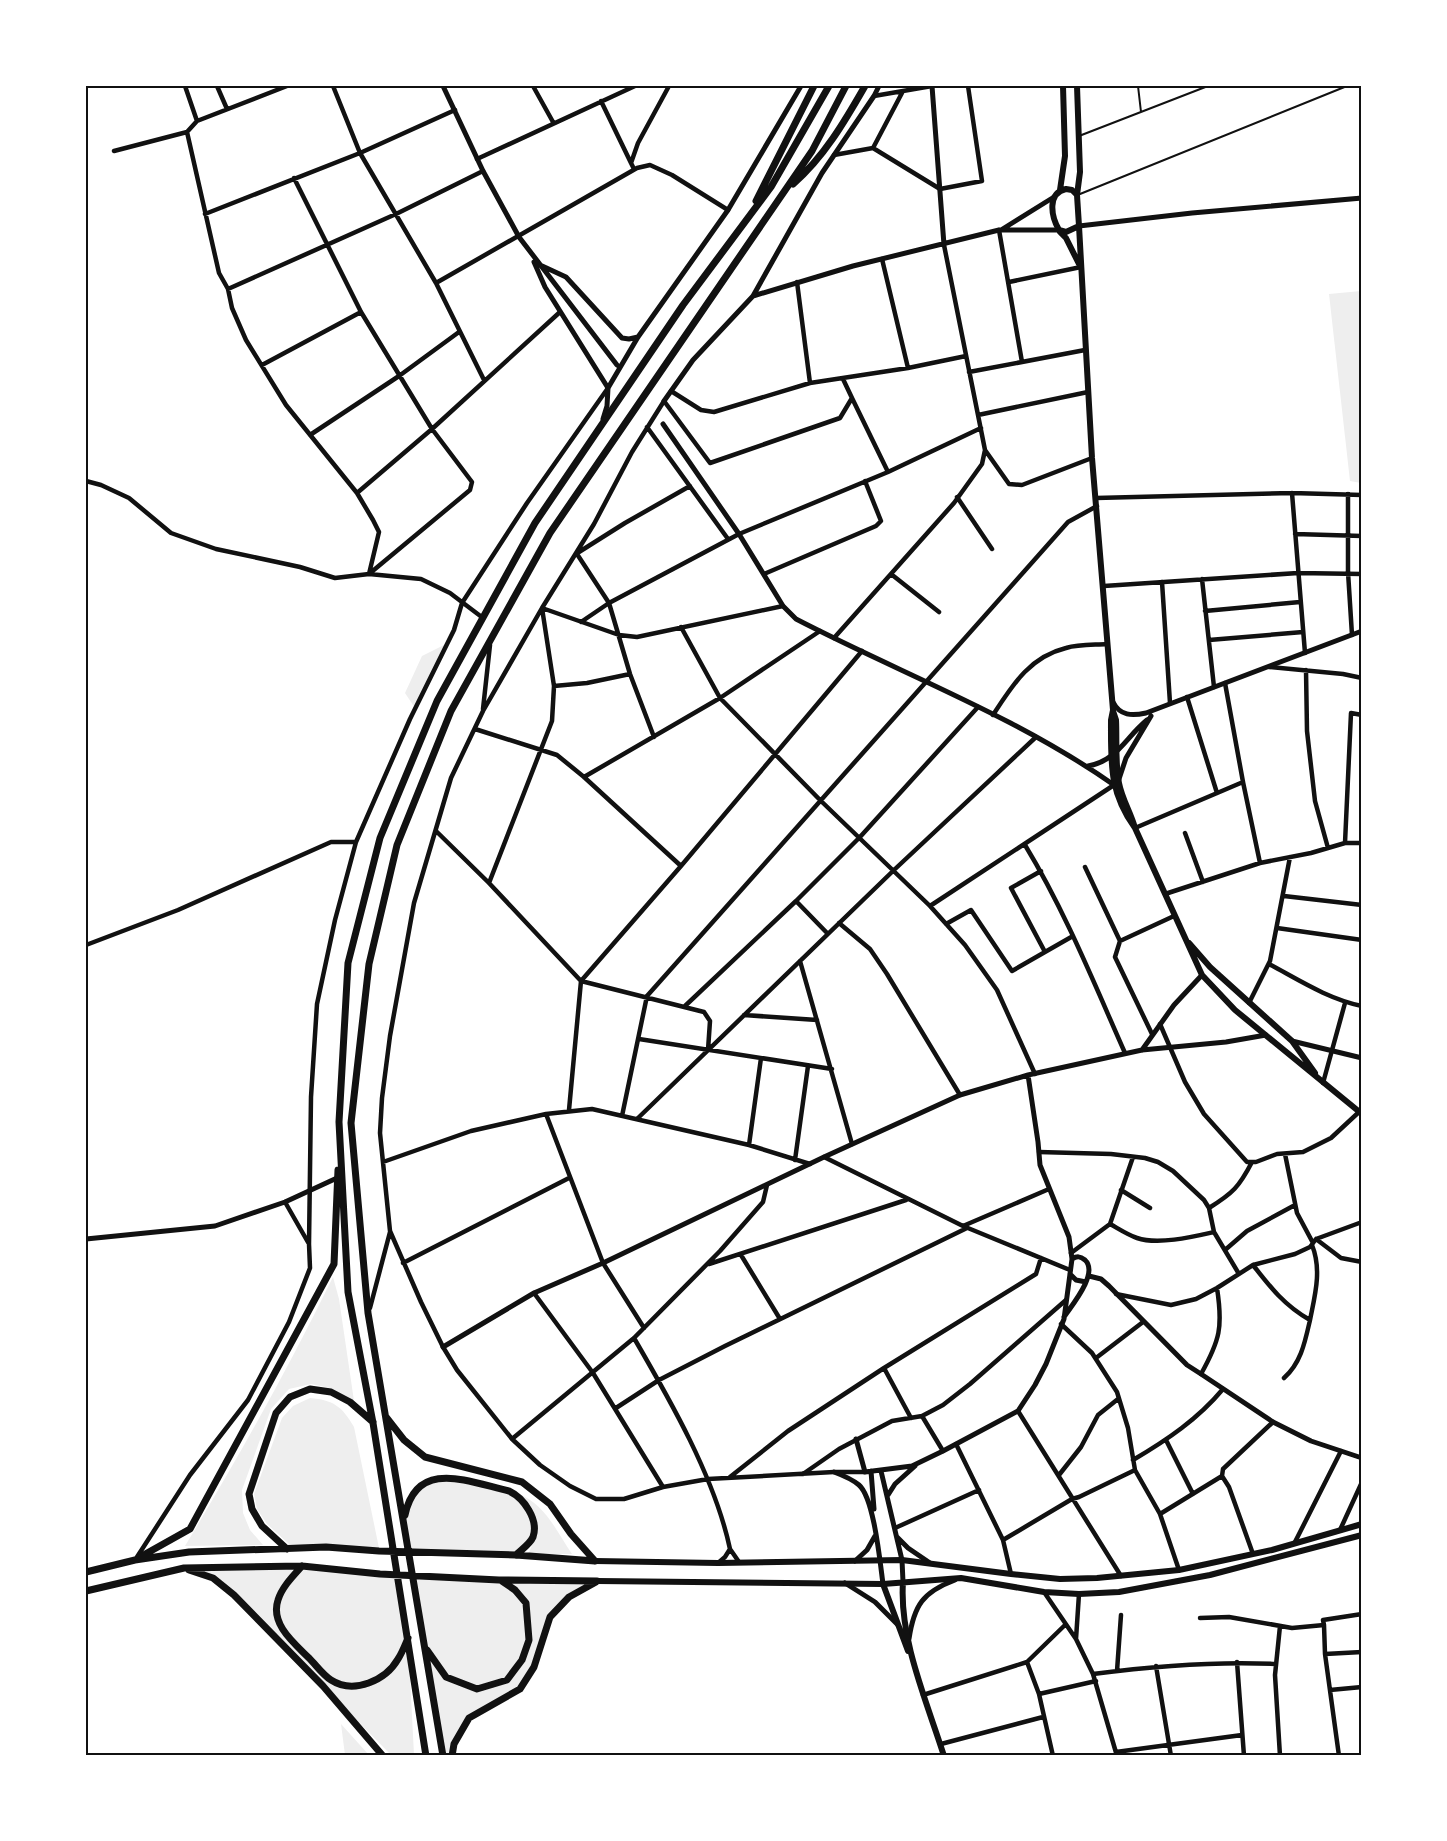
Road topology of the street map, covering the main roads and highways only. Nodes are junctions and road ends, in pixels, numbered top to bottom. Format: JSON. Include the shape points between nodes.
{"nodes":[{"id":1,"x":814,"y":86,"type":"edge"},
{"id":2,"x":829,"y":86,"type":"edge"},
{"id":3,"x":846,"y":86,"type":"edge"},
{"id":4,"x":865,"y":86,"type":"edge"},
{"id":5,"x":1063,"y":86,"type":"edge"},
{"id":6,"x":1077,"y":86,"type":"edge"},
{"id":7,"x":1060,"y":190,"type":"junction"},
{"id":8,"x":784,"y":192,"type":"junction"},
{"id":9,"x":1077,"y":195,"type":"junction"},
{"id":10,"x":746,"y":222,"type":"junction"},
{"id":11,"x":1078,"y":226,"type":"junction"},
{"id":12,"x":1059,"y":230,"type":"junction"},
{"id":13,"x":1081,"y":267,"type":"junction"},
{"id":14,"x":1113,"y":710,"type":"junction"},
{"id":15,"x":1116,"y":783,"type":"junction"},
{"id":16,"x":1183,"y":936,"type":"junction"},
{"id":17,"x":1323,"y":1083,"type":"junction"},
{"id":18,"x":1360,"y":1113,"type":"edge"},
{"id":19,"x":339,"y":1122,"type":"junction"},
{"id":20,"x":385,"y":1416,"type":"junction"},
{"id":21,"x":373,"y":1423,"type":"junction"},
{"id":22,"x":404,"y":1520,"type":"junction"},
{"id":23,"x":1362,"y":1524,"type":"edge"},
{"id":24,"x":1362,"y":1535,"type":"edge"},
{"id":25,"x":287,"y":1549,"type":"junction"},
{"id":26,"x":516,"y":1555,"type":"junction"},
{"id":27,"x":135,"y":1560,"type":"junction"},
{"id":28,"x":595,"y":1561,"type":"junction"},
{"id":29,"x":302,"y":1566,"type":"junction"},
{"id":30,"x":184,"y":1568,"type":"junction"},
{"id":31,"x":86,"y":1572,"type":"edge"},
{"id":32,"x":500,"y":1580,"type":"junction"},
{"id":33,"x":597,"y":1581,"type":"junction"},
{"id":34,"x":903,"y":1582,"type":"junction"},
{"id":35,"x":883,"y":1584,"type":"junction"},
{"id":36,"x":86,"y":1591,"type":"edge"},
{"id":37,"x":408,"y":1638,"type":"junction"},
{"id":38,"x":425,"y":1648,"type":"junction"},
{"id":39,"x":919,"y":1680,"type":"junction"},
{"id":40,"x":383,"y":1755,"type":"edge"},
{"id":41,"x":426,"y":1755,"type":"edge"},
{"id":42,"x":443,"y":1755,"type":"edge"},
{"id":43,"x":452,"y":1755,"type":"edge"},
{"id":44,"x":944,"y":1755,"type":"edge"}],
"edges":[{"from":1,"to":10,"type":"highway"},
{"from":2,"to":10,"type":"highway","via":[[771,187]]},
{"from":3,"to":8,"type":"highway"},
{"from":4,"to":8,"type":"highway","via":[[812,168]]},
{"from":5,"to":7,"type":"main road","via":[[1065,156]]},
{"from":6,"to":9,"type":"main road"},
{"from":7,"to":9,"type":"main road","via":[[1072,190]]},
{"from":7,"to":12,"type":"main road","via":[[1054,197],[1053,215]]},
{"from":8,"to":20,"type":"highway","via":[[550,533],[451,711],[397,845],[369,964],[351,1124],[368,1313]]},
{"from":9,"to":11,"type":"main road"},
{"from":10,"to":19,"type":"highway","via":[[683,305],[535,523],[437,701],[380,838],[348,963]]},
{"from":11,"to":12,"type":"main road","via":[[1066,232]]},
{"from":11,"to":13,"type":"main road"},
{"from":12,"to":13,"type":"main road"},
{"from":13,"to":14,"type":"main road"},
{"from":14,"to":15,"type":"main road","via":[[1118,750]]},
{"from":14,"to":15,"type":"main road","via":[[1111,758]]},
{"from":15,"to":16,"type":"main road","via":[[1126,816]]},
{"from":16,"to":17,"type":"main road","via":[[1210,967],[1292,1041]]},
{"from":16,"to":17,"type":"main road","via":[[1202,975],[1235,1010]]},
{"from":17,"to":18,"type":"main road"},
{"from":19,"to":21,"type":"highway","via":[[348,1292]]},
{"from":19,"to":27,"type":"highway","via":[[334,1264],[190,1529]]},
{"from":20,"to":22,"type":"highway"},
{"from":20,"to":28,"type":"highway","via":[[404,1440],[425,1456],[522,1482],[550,1504]]},
{"from":21,"to":25,"type":"highway","via":[[351,1402],[331,1392],[310,1389],[290,1397],[276,1413],[249,1494],[262,1526]]},
{"from":21,"to":37,"type":"highway"},
{"from":22,"to":26,"type":"highway","via":[[407,1503],[416,1488],[429,1479],[446,1477],[509,1491],[530,1512],[534,1525],[533,1537]]},
{"from":22,"to":38,"type":"highway"},
{"from":23,"to":28,"type":"main road","via":[[1179,1570],[1060,1579],[902,1560]]},
{"from":24,"to":34,"type":"main road","via":[[1210,1575],[1119,1592],[1044,1592],[961,1578]]},
{"from":25,"to":26,"type":"highway","via":[[326,1547]]},
{"from":25,"to":27,"type":"highway","via":[[189,1552]]},
{"from":26,"to":28,"type":"highway"},
{"from":27,"to":31,"type":"highway"},
{"from":29,"to":30,"type":"highway"},
{"from":29,"to":32,"type":"highway"},
{"from":29,"to":37,"type":"highway","via":[[278,1601],[278,1619],[285,1634],[331,1680],[347,1687],[382,1677],[398,1661]]},
{"from":30,"to":36,"type":"highway"},
{"from":30,"to":40,"type":"highway","via":[[213,1578],[234,1595],[323,1686]]},
{"from":32,"to":33,"type":"highway"},
{"from":32,"to":38,"type":"highway","via":[[526,1603],[529,1640],[522,1660],[507,1680],[477,1689],[446,1677]]},
{"from":33,"to":35,"type":"main road"},
{"from":33,"to":43,"type":"highway","via":[[569,1597],[550,1617],[534,1667],[520,1689],[470,1718],[454,1744]]},
{"from":34,"to":35,"type":"main road"},
{"from":34,"to":39,"type":"main road","via":[[909,1640]]},
{"from":35,"to":39,"type":"main road"},
{"from":37,"to":41,"type":"highway"},
{"from":38,"to":42,"type":"highway"},
{"from":39,"to":44,"type":"main road"}]}
